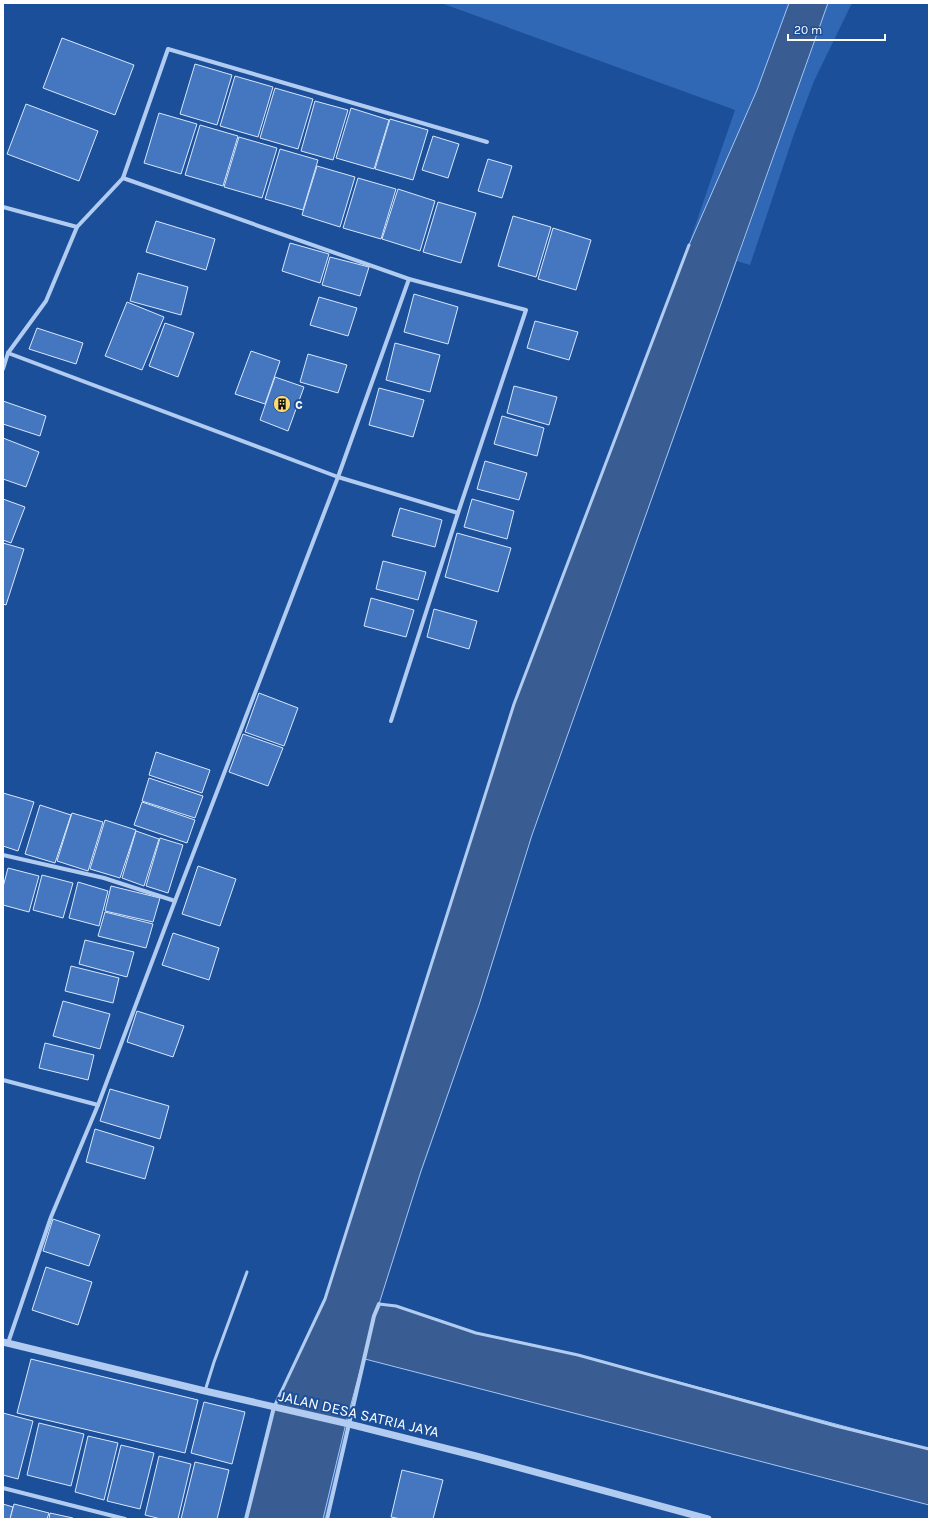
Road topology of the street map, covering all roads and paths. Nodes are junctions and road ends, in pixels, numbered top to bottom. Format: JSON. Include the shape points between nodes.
{"nodes":[{"id":1,"x":487,"y":142,"type":"dead end"},
{"id":2,"x":123,"y":178,"type":"junction"},
{"id":3,"x":3,"y":207,"type":"edge"},
{"id":4,"x":77,"y":227,"type":"junction"},
{"id":5,"x":689,"y":245,"type":"dead end"},
{"id":6,"x":409,"y":279,"type":"junction"},
{"id":7,"x":8,"y":353,"type":"junction"},
{"id":8,"x":3,"y":369,"type":"edge"},
{"id":9,"x":338,"y":478,"type":"junction"},
{"id":10,"x":458,"y":513,"type":"junction"},
{"id":11,"x":391,"y":721,"type":"dead end"},
{"id":12,"x":3,"y":855,"type":"edge"},
{"id":13,"x":175,"y":901,"type":"junction"},
{"id":14,"x":3,"y":1080,"type":"edge"},
{"id":15,"x":98,"y":1105,"type":"junction"},
{"id":16,"x":247,"y":1272,"type":"dead end"},
{"id":17,"x":378,"y":1304,"type":"joint"},
{"id":18,"x":6,"y":1342,"type":"edge"},
{"id":19,"x":205,"y":1391,"type":"junction"},
{"id":20,"x":274,"y":1407,"type":"junction"},
{"id":21,"x":347,"y":1423,"type":"junction"},
{"id":22,"x":929,"y":1449,"type":"edge"},
{"id":23,"x":3,"y":1488,"type":"edge"},
{"id":24,"x":125,"y":1519,"type":"edge"},
{"id":25,"x":246,"y":1519,"type":"edge"},
{"id":26,"x":326,"y":1519,"type":"edge"},
{"id":27,"x":708,"y":1519,"type":"edge"}],
"edges":[{"from":1,"to":2,"type":"street","via":[[168,49]]},
{"from":2,"to":4,"type":"street"},
{"from":2,"to":6,"type":"street"},
{"from":3,"to":4,"type":"street"},
{"from":4,"to":7,"type":"street","via":[[46,301]]},
{"from":5,"to":20,"type":"lane","via":[[514,704],[325,1299]]},
{"from":6,"to":9,"type":"street"},
{"from":6,"to":10,"type":"street","via":[[526,310]]},
{"from":7,"to":8,"type":"street"},
{"from":7,"to":9,"type":"street"},
{"from":9,"to":10,"type":"street"},
{"from":9,"to":13,"type":"street"},
{"from":10,"to":11,"type":"street"},
{"from":12,"to":13,"type":"street","via":[[104,878]]},
{"from":13,"to":15,"type":"street"},
{"from":14,"to":15,"type":"street"},
{"from":15,"to":18,"type":"street","via":[[51,1217]]},
{"from":16,"to":19,"type":"lane"},
{"from":17,"to":21,"type":"street"},
{"from":17,"to":22,"type":"lane","via":[[396,1306],[476,1333],[578,1355]]},
{"from":18,"to":19,"type":"street","name":"JALAN DESA SATRIA JAYA"},
{"from":19,"to":20,"type":"street","name":"JALAN DESA SATRIA JAYA"},
{"from":20,"to":21,"type":"street","name":"JALAN DESA SATRIA JAYA"},
{"from":20,"to":25,"type":"street"},
{"from":21,"to":26,"type":"street"},
{"from":21,"to":27,"type":"street","name":"JALAN DESA SATRIA JAYA"},
{"from":23,"to":24,"type":"street"}]}
